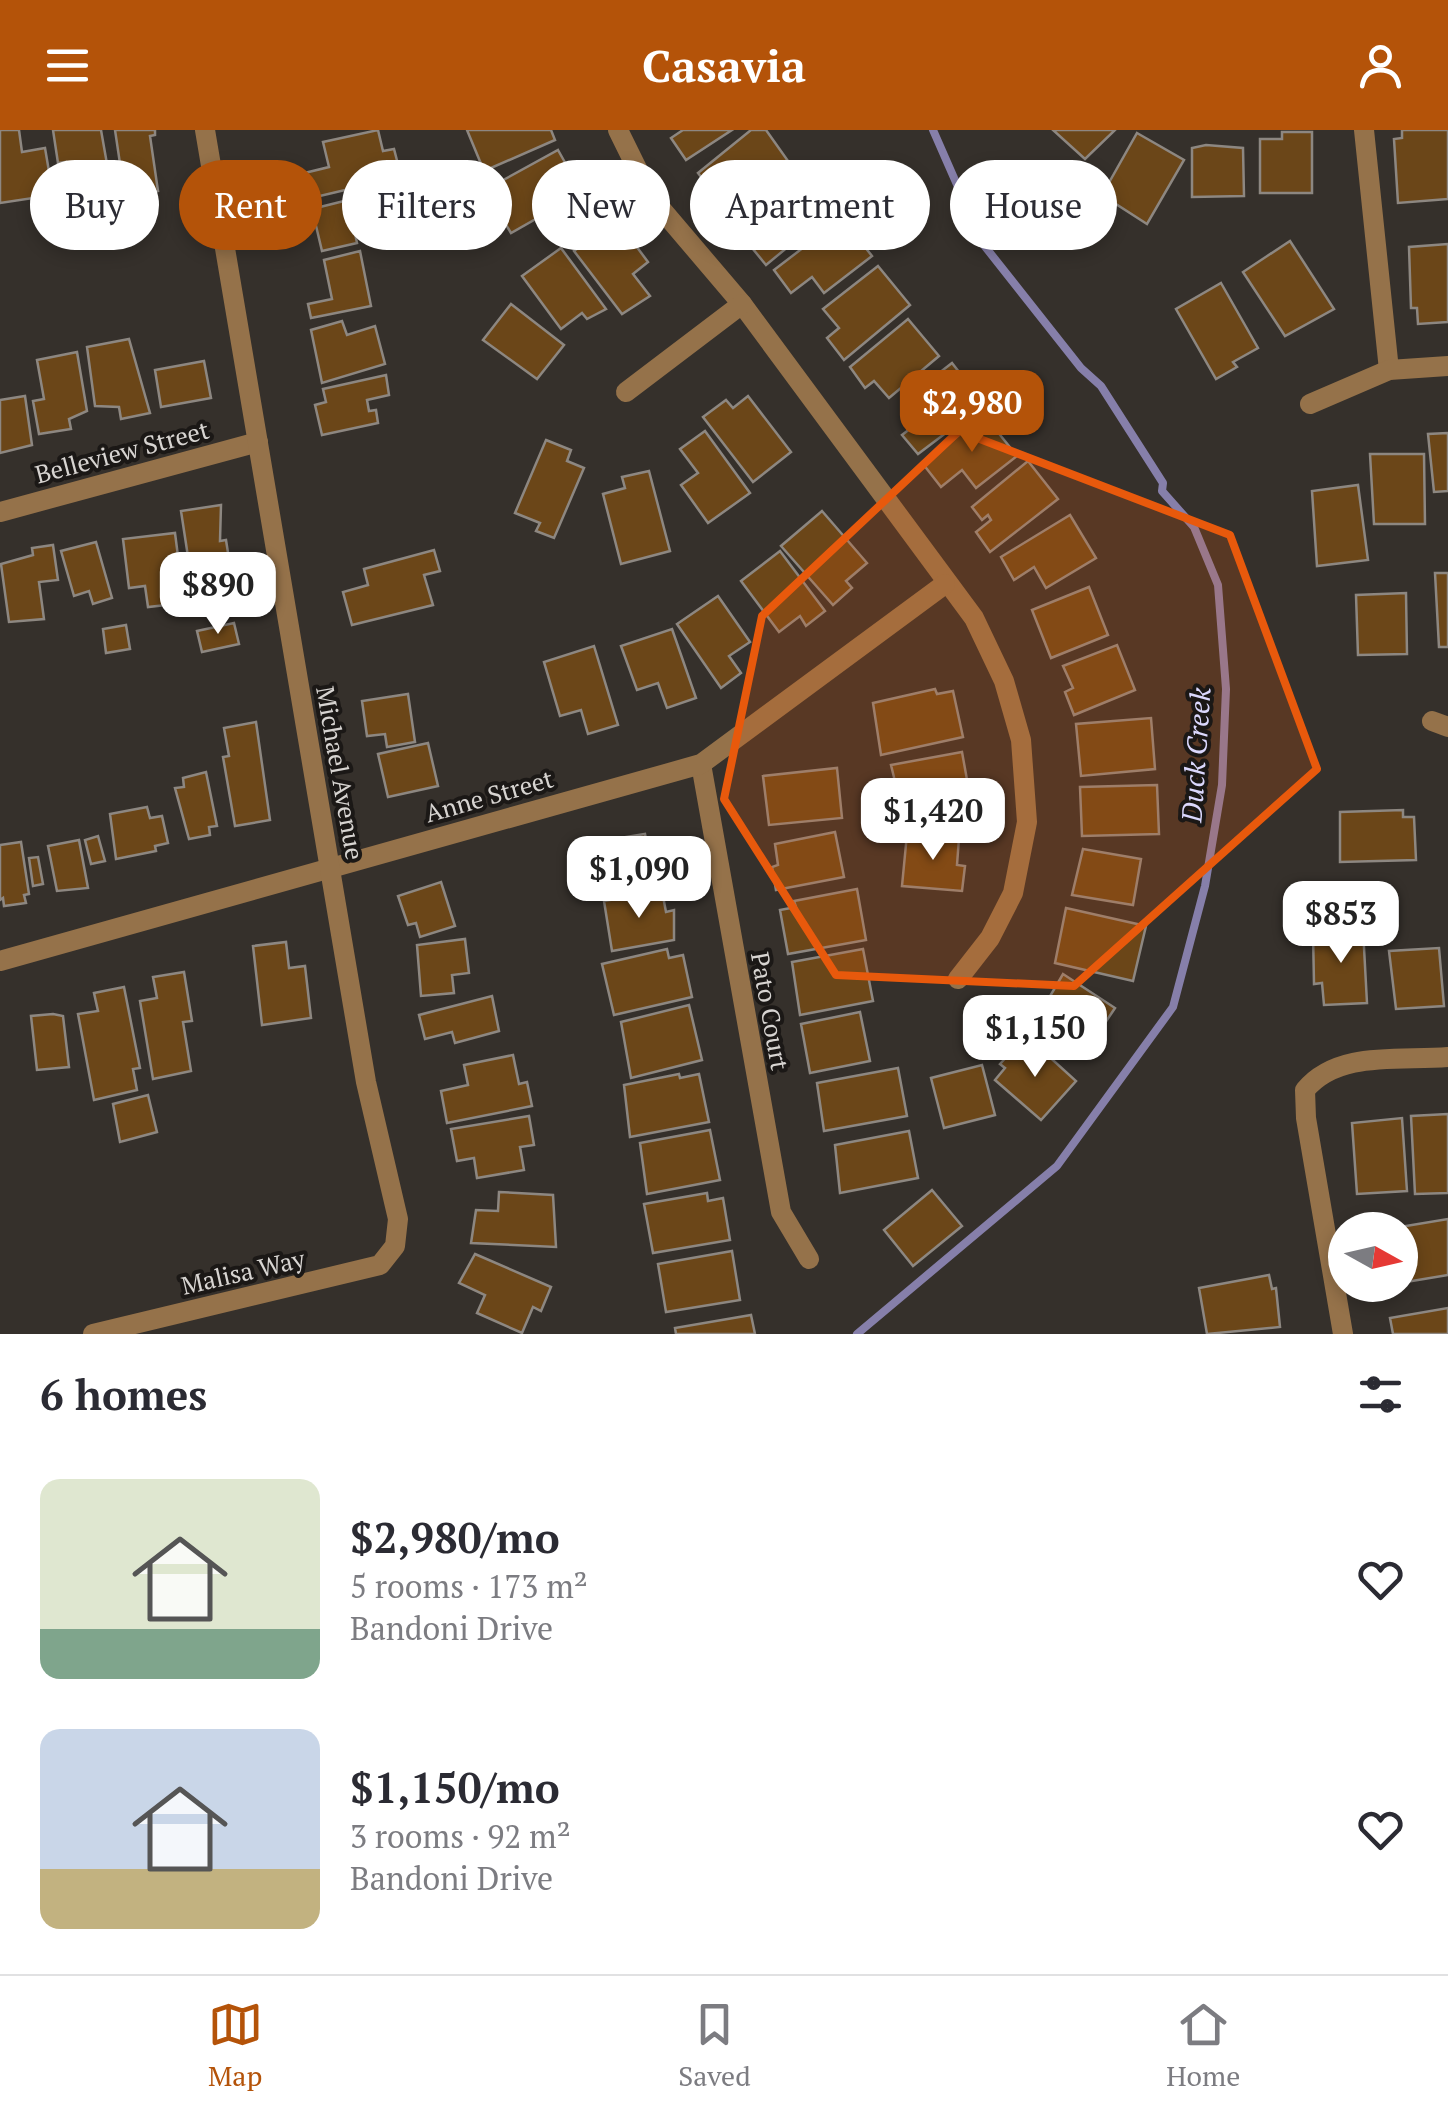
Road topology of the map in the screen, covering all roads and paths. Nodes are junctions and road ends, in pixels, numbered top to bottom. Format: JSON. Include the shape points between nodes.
{"nodes":[{"id":1,"x":205,"y":130,"type":"edge"},
{"id":2,"x":618,"y":130,"type":"edge"},
{"id":3,"x":1364,"y":130,"type":"edge"},
{"id":4,"x":742,"y":304,"type":"junction"},
{"id":5,"x":1448,"y":366,"type":"edge"},
{"id":6,"x":1389,"y":370,"type":"junction"},
{"id":7,"x":626,"y":392,"type":"dead end"},
{"id":8,"x":1310,"y":404,"type":"dead end"},
{"id":9,"x":258,"y":442,"type":"junction"},
{"id":10,"x":0,"y":512,"type":"edge"},
{"id":11,"x":945,"y":584,"type":"junction"},
{"id":12,"x":701,"y":764,"type":"junction"},
{"id":13,"x":331,"y":867,"type":"junction"},
{"id":14,"x":0,"y":961,"type":"edge"},
{"id":15,"x":958,"y":979,"type":"dead end"},
{"id":16,"x":1448,"y":1057,"type":"edge"},
{"id":17,"x":394,"y":1246,"type":"joint"},
{"id":18,"x":810,"y":1259,"type":"dead end"},
{"id":19,"x":93,"y":1334,"type":"edge"},
{"id":20,"x":1343,"y":1334,"type":"edge"}],
"edges":[{"from":1,"to":9,"type":"street","name":"Michael Avenue"},
{"from":2,"to":4,"type":"street","via":[[651,197]]},
{"from":3,"to":6,"type":"street"},
{"from":4,"to":7,"type":"street"},
{"from":4,"to":11,"type":"street"},
{"from":5,"to":6,"type":"street"},
{"from":6,"to":8,"type":"street"},
{"from":9,"to":10,"type":"street","name":"Belleview Street"},
{"from":9,"to":13,"type":"street","name":"Michael Avenue"},
{"from":11,"to":12,"type":"street","name":"Anne Street"},
{"from":11,"to":15,"type":"street","via":[[974,618],[1004,681],[1021,740],[1028,822],[1014,892]]},
{"from":12,"to":13,"type":"street","name":"Anne Street"},
{"from":12,"to":18,"type":"street","name":"Pato Court","via":[[781,1212]]},
{"from":13,"to":14,"type":"street","name":"Anne Street"},
{"from":13,"to":17,"type":"street","name":"Michael Avenue","via":[[366,1082],[398,1219]]},
{"from":16,"to":20,"type":"street","via":[[1341,1062],[1319,1072],[1305,1090]]},
{"from":17,"to":19,"type":"street","name":"Malisa Way","via":[[380,1265]]}]}
